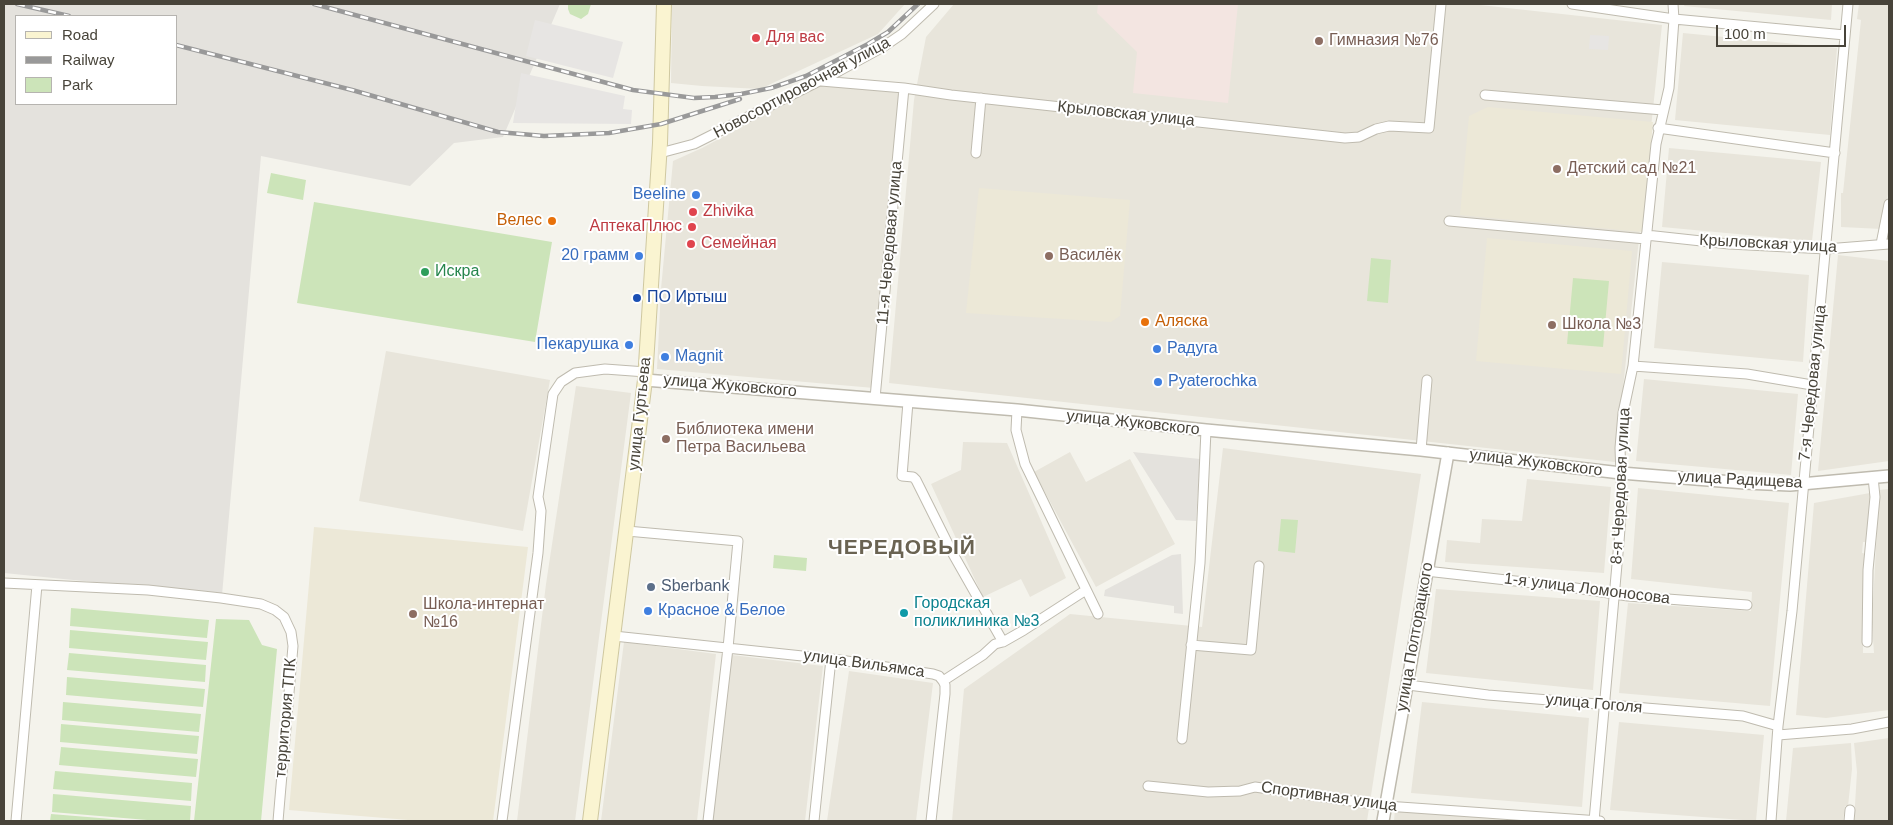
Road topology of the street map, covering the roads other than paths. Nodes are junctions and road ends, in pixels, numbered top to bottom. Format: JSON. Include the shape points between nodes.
{"nodes":[{"id":1,"x":664,"y":4,"type":"edge"},
{"id":2,"x":934,"y":4,"type":"edge"},
{"id":3,"x":1440,"y":4,"type":"edge"},
{"id":4,"x":1572,"y":4,"type":"edge"},
{"id":5,"x":1672,"y":4,"type":"edge"},
{"id":6,"x":1848,"y":4,"type":"edge"},
{"id":7,"x":1674,"y":18,"type":"junction"},
{"id":8,"x":1845,"y":35,"type":"junction"},
{"id":9,"x":821,"y":80,"type":"junction"},
{"id":10,"x":904,"y":88,"type":"junction"},
{"id":11,"x":1485,"y":95,"type":"dead end"},
{"id":12,"x":981,"y":98,"type":"junction"},
{"id":13,"x":1663,"y":110,"type":"junction"},
{"id":14,"x":1658,"y":128,"type":"junction"},
{"id":15,"x":660,"y":153,"type":"junction"},
{"id":16,"x":976,"y":153,"type":"dead end"},
{"id":17,"x":1834,"y":153,"type":"junction"},
{"id":18,"x":1889,"y":204,"type":"edge"},
{"id":19,"x":1449,"y":221,"type":"dead end"},
{"id":20,"x":1646,"y":237,"type":"junction"},
{"id":21,"x":1885,"y":244,"type":"edge"},
{"id":22,"x":1826,"y":249,"type":"junction"},
{"id":23,"x":1633,"y":366,"type":"junction"},
{"id":24,"x":645,"y":376,"type":"junction"},
{"id":25,"x":1427,"y":380,"type":"dead end"},
{"id":26,"x":1812,"y":385,"type":"junction"},
{"id":27,"x":875,"y":398,"type":"junction"},
{"id":28,"x":908,"y":402,"type":"junction"},
{"id":29,"x":1017,"y":410,"type":"junction"},
{"id":30,"x":1206,"y":430,"type":"junction"},
{"id":31,"x":1421,"y":450,"type":"junction"},
{"id":32,"x":1448,"y":453,"type":"junction"},
{"id":33,"x":1621,"y":473,"type":"junction"},
{"id":34,"x":1889,"y":476,"type":"edge"},
{"id":35,"x":1873,"y":477,"type":"junction"},
{"id":36,"x":1803,"y":484,"type":"junction"},
{"id":37,"x":627,"y":531,"type":"junction"},
{"id":38,"x":1259,"y":566,"type":"dead end"},
{"id":39,"x":1426,"y":571,"type":"junction"},
{"id":40,"x":4,"y":583,"type":"edge"},
{"id":41,"x":37,"y":585,"type":"junction"},
{"id":42,"x":1086,"y":590,"type":"junction"},
{"id":43,"x":1614,"y":593,"type":"junction"},
{"id":44,"x":1747,"y":605,"type":"dead end"},
{"id":45,"x":1098,"y":614,"type":"dead end"},
{"id":46,"x":614,"y":636,"type":"junction"},
{"id":47,"x":1003,"y":642,"type":"junction"},
{"id":48,"x":1867,"y":642,"type":"dead end"},
{"id":49,"x":1191,"y":645,"type":"junction"},
{"id":50,"x":728,"y":648,"type":"junction"},
{"id":51,"x":831,"y":659,"type":"junction"},
{"id":52,"x":943,"y":680,"type":"junction"},
{"id":53,"x":1408,"y":685,"type":"junction"},
{"id":54,"x":1606,"y":705,"type":"junction"},
{"id":55,"x":1889,"y":722,"type":"edge"},
{"id":56,"x":1778,"y":731,"type":"junction"},
{"id":57,"x":1182,"y":739,"type":"dead end"},
{"id":58,"x":1148,"y":786,"type":"dead end"},
{"id":59,"x":1386,"y":806,"type":"junction"},
{"id":60,"x":1850,"y":810,"type":"dead end"},
{"id":61,"x":16,"y":821,"type":"edge"},
{"id":62,"x":278,"y":821,"type":"edge"},
{"id":63,"x":502,"y":821,"type":"edge"},
{"id":64,"x":590,"y":821,"type":"edge"},
{"id":65,"x":708,"y":821,"type":"edge"},
{"id":66,"x":814,"y":821,"type":"edge"},
{"id":67,"x":931,"y":821,"type":"edge"},
{"id":68,"x":1383,"y":821,"type":"edge"},
{"id":69,"x":1594,"y":821,"type":"edge"},
{"id":70,"x":1600,"y":821,"type":"edge"},
{"id":71,"x":1771,"y":821,"type":"edge"},
{"id":72,"x":1849,"y":821,"type":"edge"}],
"edges":[{"from":1,"to":15,"type":"main road","name":"улица Гуртьева"},
{"from":2,"to":9,"type":"street","name":"Новосортировочная улица","via":[[889,43]]},
{"from":3,"to":12,"type":"street","name":"Крыловская улица","via":[[1429,128],[1389,126],[1359,137],[1345,138]]},
{"from":4,"to":7,"type":"street"},
{"from":5,"to":7,"type":"street","name":"8-я Чередовая улица"},
{"from":6,"to":8,"type":"street","name":"7-я Чередовая улица"},
{"from":7,"to":8,"type":"street"},
{"from":7,"to":13,"type":"street","name":"8-я Чередовая улица","via":[[1669,88]]},
{"from":8,"to":17,"type":"street","name":"7-я Чередовая улица"},
{"from":9,"to":10,"type":"street","name":"Крыловская улица"},
{"from":9,"to":15,"type":"street","name":"Новосортировочная улица","via":[[694,144]]},
{"from":10,"to":12,"type":"street","name":"Крыловская улица"},
{"from":10,"to":27,"type":"street","name":"11-я Чередовая улица"},
{"from":11,"to":13,"type":"street"},
{"from":12,"to":16,"type":"street"},
{"from":13,"to":14,"type":"street","name":"8-я Чередовая улица"},
{"from":14,"to":17,"type":"street"},
{"from":14,"to":20,"type":"street","name":"8-я Чередовая улица"},
{"from":15,"to":24,"type":"main road","name":"улица Гуртьева"},
{"from":17,"to":22,"type":"street","name":"7-я Чередовая улица"},
{"from":18,"to":21,"type":"street"},
{"from":19,"to":20,"type":"street","name":"Крыловская улица"},
{"from":20,"to":22,"type":"street","name":"Крыловская улица"},
{"from":20,"to":23,"type":"street","name":"8-я Чередовая улица"},
{"from":21,"to":22,"type":"street","name":"Крыловская улица"},
{"from":22,"to":26,"type":"street","name":"7-я Чередовая улица"},
{"from":23,"to":26,"type":"street","via":[[1747,374]]},
{"from":23,"to":33,"type":"street","name":"8-я Чередовая улица","via":[[1623,413]]},
{"from":24,"to":27,"type":"street","name":"улица Жуковского"},
{"from":24,"to":37,"type":"main road","name":"улица Гуртьева"},
{"from":24,"to":63,"type":"street","name":"улица Жуковского","via":[[605,369],[575,373],[561,382],[553,394],[538,497],[541,511],[538,553]]},
{"from":25,"to":31,"type":"street"},
{"from":26,"to":36,"type":"street","name":"7-я Чередовая улица"},
{"from":27,"to":28,"type":"street","name":"улица Жуковского"},
{"from":28,"to":29,"type":"street","name":"улица Жуковского"},
{"from":28,"to":47,"type":"street","via":[[902,476],[916,480]]},
{"from":29,"to":30,"type":"street","name":"улица Жуковского"},
{"from":29,"to":42,"type":"street","via":[[1016,430],[1025,464]]},
{"from":30,"to":31,"type":"street","name":"улица Жуковского"},
{"from":30,"to":49,"type":"street","via":[[1200,563]]},
{"from":31,"to":32,"type":"street","name":"улица Жуковского"},
{"from":32,"to":33,"type":"street","name":"улица Жуковского"},
{"from":32,"to":39,"type":"street","name":"улица Полторацкого"},
{"from":33,"to":36,"type":"street","name":"улица Радищева","via":[[1745,483]]},
{"from":33,"to":43,"type":"street","name":"8-я Чередовая улица"},
{"from":34,"to":35,"type":"street","name":"улица Радищева"},
{"from":35,"to":36,"type":"street","name":"улица Радищева"},
{"from":35,"to":48,"type":"street"},
{"from":36,"to":56,"type":"street","name":"7-я Чередовая улица"},
{"from":37,"to":46,"type":"main road","name":"улица Гуртьева"},
{"from":37,"to":50,"type":"street","via":[[738,541]]},
{"from":38,"to":49,"type":"street","via":[[1251,650]]},
{"from":39,"to":43,"type":"street","name":"1-я улица Ломоносова"},
{"from":39,"to":53,"type":"street","name":"улица Полторацкого"},
{"from":40,"to":41,"type":"street"},
{"from":41,"to":61,"type":"street"},
{"from":41,"to":62,"type":"street","name":"территория ТПК","via":[[148,590],[221,598],[261,604],[284,616],[291,632],[292,646]]},
{"from":42,"to":45,"type":"street"},
{"from":42,"to":47,"type":"street","name":"улица Вильямса"},
{"from":43,"to":44,"type":"street","name":"1-я улица Ломоносова"},
{"from":43,"to":54,"type":"street","name":"8-я Чередовая улица"},
{"from":46,"to":50,"type":"street","name":"улица Вильямса"},
{"from":46,"to":64,"type":"main road","name":"улица Гуртьева"},
{"from":47,"to":52,"type":"street","name":"улица Вильямса","via":[[995,644]]},
{"from":49,"to":57,"type":"street"},
{"from":50,"to":51,"type":"street","name":"улица Вильямса"},
{"from":50,"to":65,"type":"street"},
{"from":51,"to":52,"type":"street","name":"улица Вильямса","via":[[933,674]]},
{"from":51,"to":66,"type":"street"},
{"from":52,"to":67,"type":"street"},
{"from":53,"to":54,"type":"street","name":"улица Гоголя"},
{"from":53,"to":59,"type":"street","name":"улица Полторацкого"},
{"from":54,"to":56,"type":"street","name":"улица Гоголя","via":[[1743,716]]},
{"from":54,"to":69,"type":"street","name":"8-я Чередовая улица"},
{"from":55,"to":56,"type":"street","name":"улица Гоголя","via":[[1852,729]]},
{"from":56,"to":71,"type":"street","name":"7-я Чередовая улица"},
{"from":58,"to":59,"type":"street","name":"Спортивная улица","via":[[1208,792],[1255,787]]},
{"from":59,"to":68,"type":"street","name":"улица Полторацкого"},
{"from":59,"to":69,"type":"street","name":"Спортивная улица"},
{"from":60,"to":72,"type":"street"},
{"from":69,"to":70,"type":"street","name":"Спортивная улица"}]}
